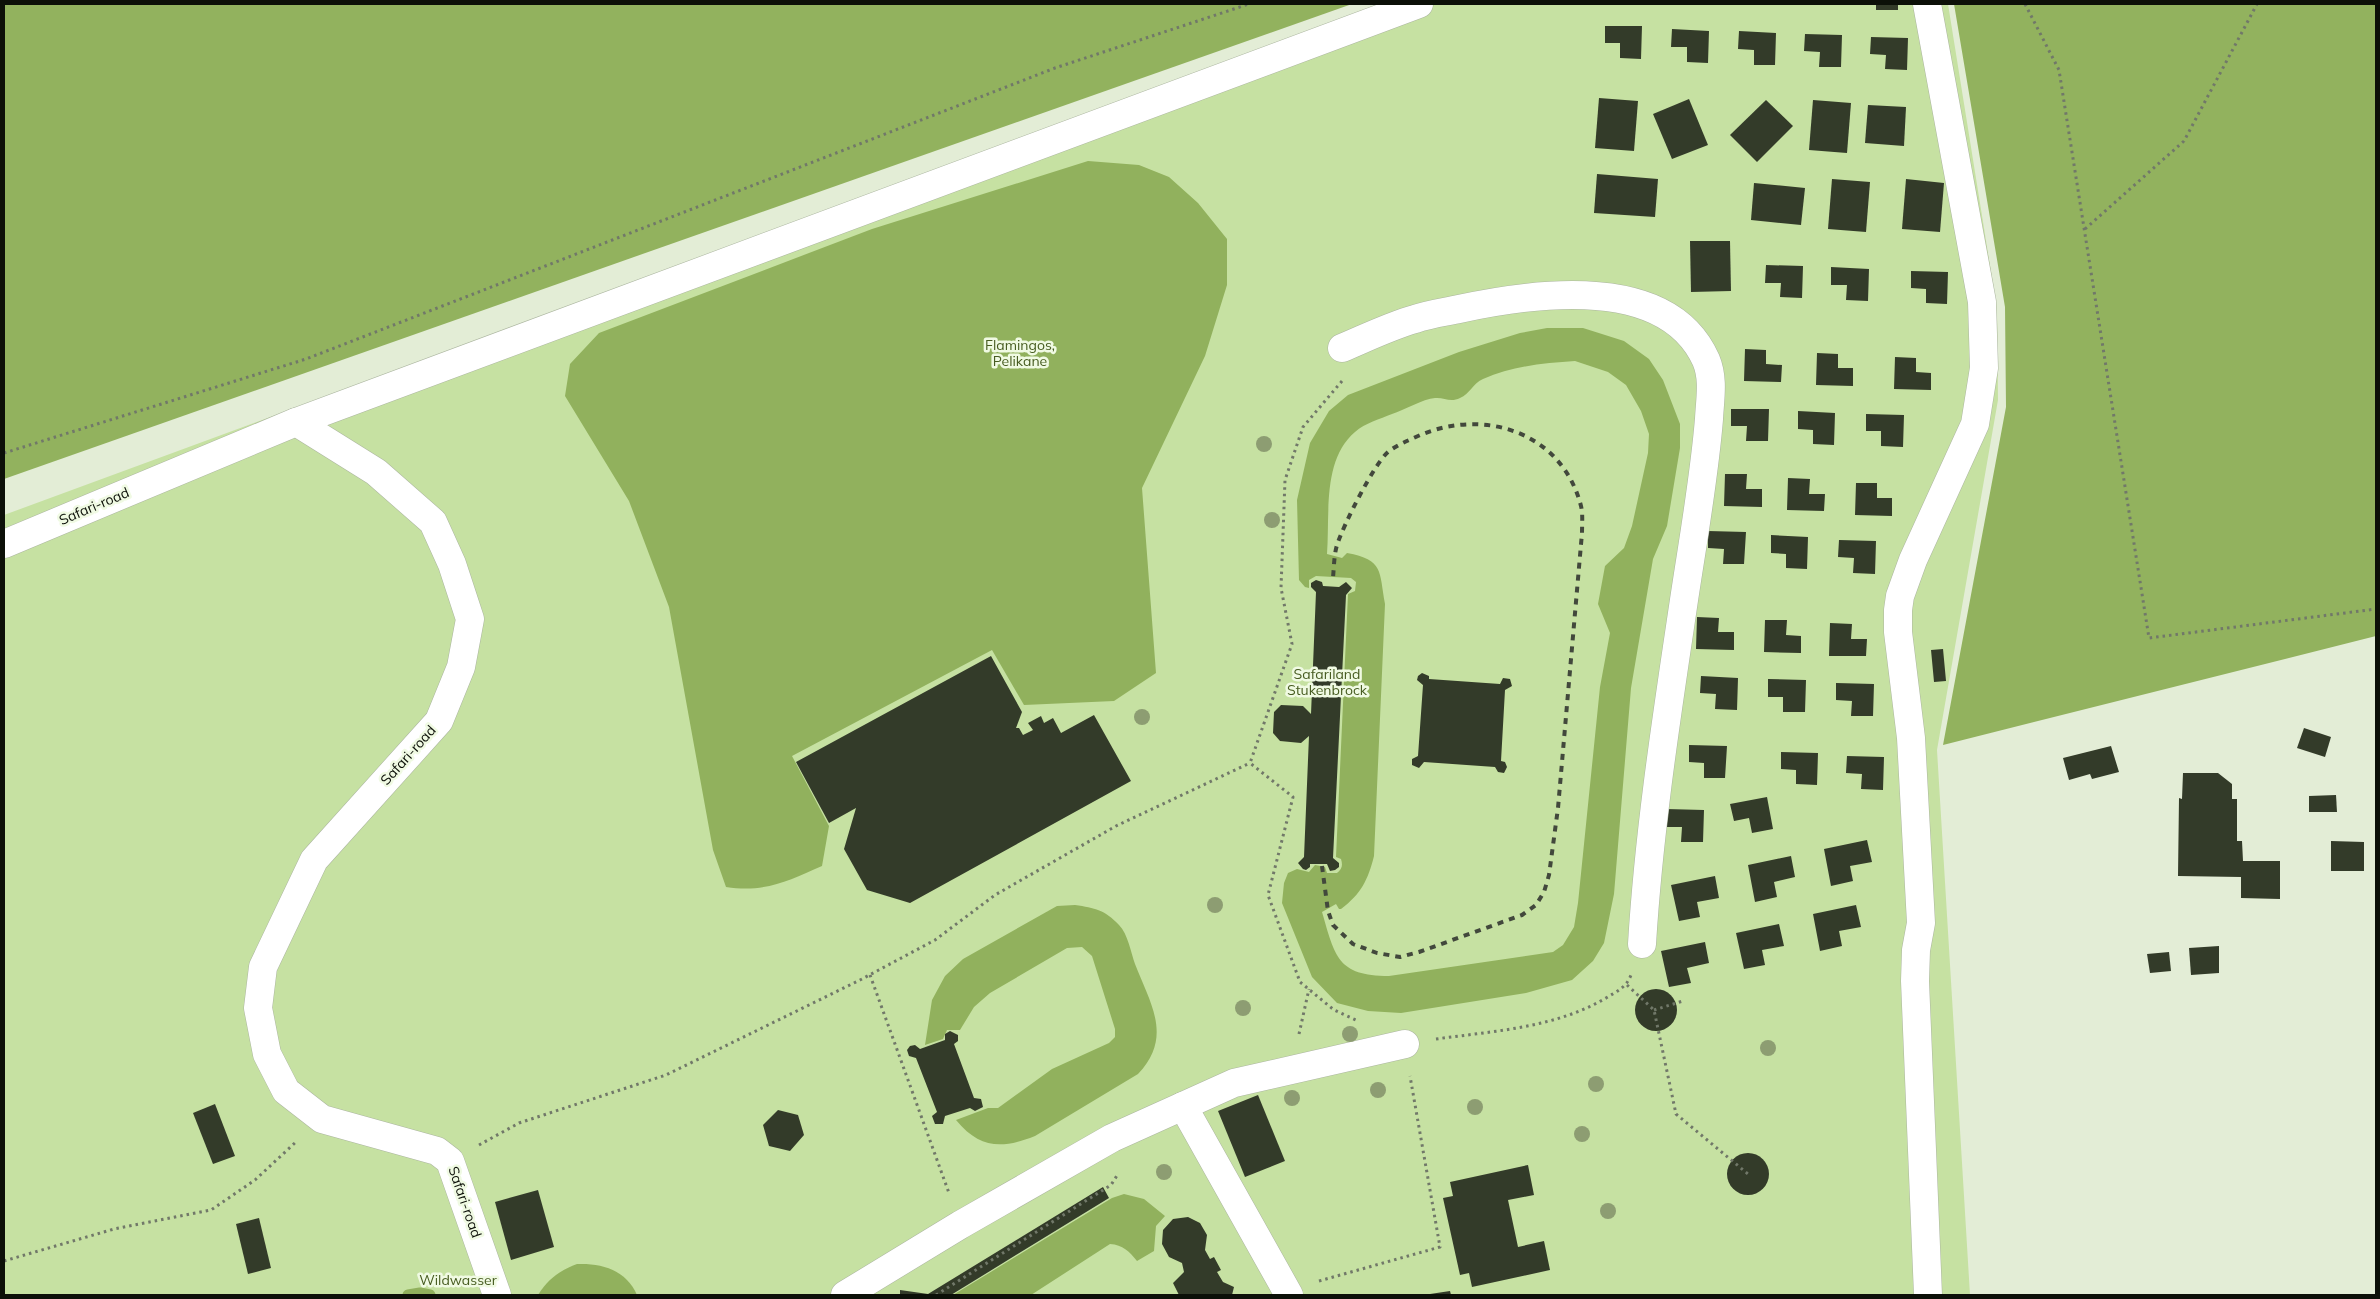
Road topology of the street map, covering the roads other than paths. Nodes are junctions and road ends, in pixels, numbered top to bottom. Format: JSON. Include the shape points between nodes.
{"nodes":[{"id":1,"x":1419,"y":4,"type":"edge"},
{"id":2,"x":1927,"y":4,"type":"edge"},
{"id":3,"x":1342,"y":348,"type":"road end"},
{"id":4,"x":296,"y":422,"type":"junction"},
{"id":5,"x":4,"y":544,"type":"edge"},
{"id":6,"x":1642,"y":944,"type":"road end"},
{"id":7,"x":1405,"y":1044,"type":"road end"},
{"id":8,"x":1183,"y":1106,"type":"junction"},
{"id":9,"x":1288,"y":1293,"type":"edge"},
{"id":10,"x":497,"y":1295,"type":"edge"},
{"id":11,"x":845,"y":1295,"type":"edge"},
{"id":12,"x":1928,"y":1295,"type":"edge"}],
"edges":[{"from":1,"to":4,"type":"lane"},
{"from":2,"to":12,"type":"lane","via":[[1982,302],[1984,368],[1975,424],[1913,560],[1898,610],[1911,738],[1921,923],[1915,981]]},
{"from":3,"to":6,"type":"lane","via":[[1415,319],[1500,300],[1574,294],[1603,296],[1652,309],[1681,327],[1697,343],[1707,362],[1712,381],[1706,458],[1665,728]]},
{"from":4,"to":5,"type":"lane","name":"Safari-road"},
{"from":4,"to":10,"type":"lane","name":"Safari-road","via":[[376,472],[433,522],[452,564],[470,619],[461,667],[438,721],[314,860],[263,967],[258,1008],[267,1054],[286,1091],[322,1119],[437,1151],[450,1161]]},
{"from":7,"to":8,"type":"lane","via":[[1234,1083]]},
{"from":8,"to":9,"type":"lane"},
{"from":8,"to":11,"type":"lane","via":[[1112,1138]]}]}
